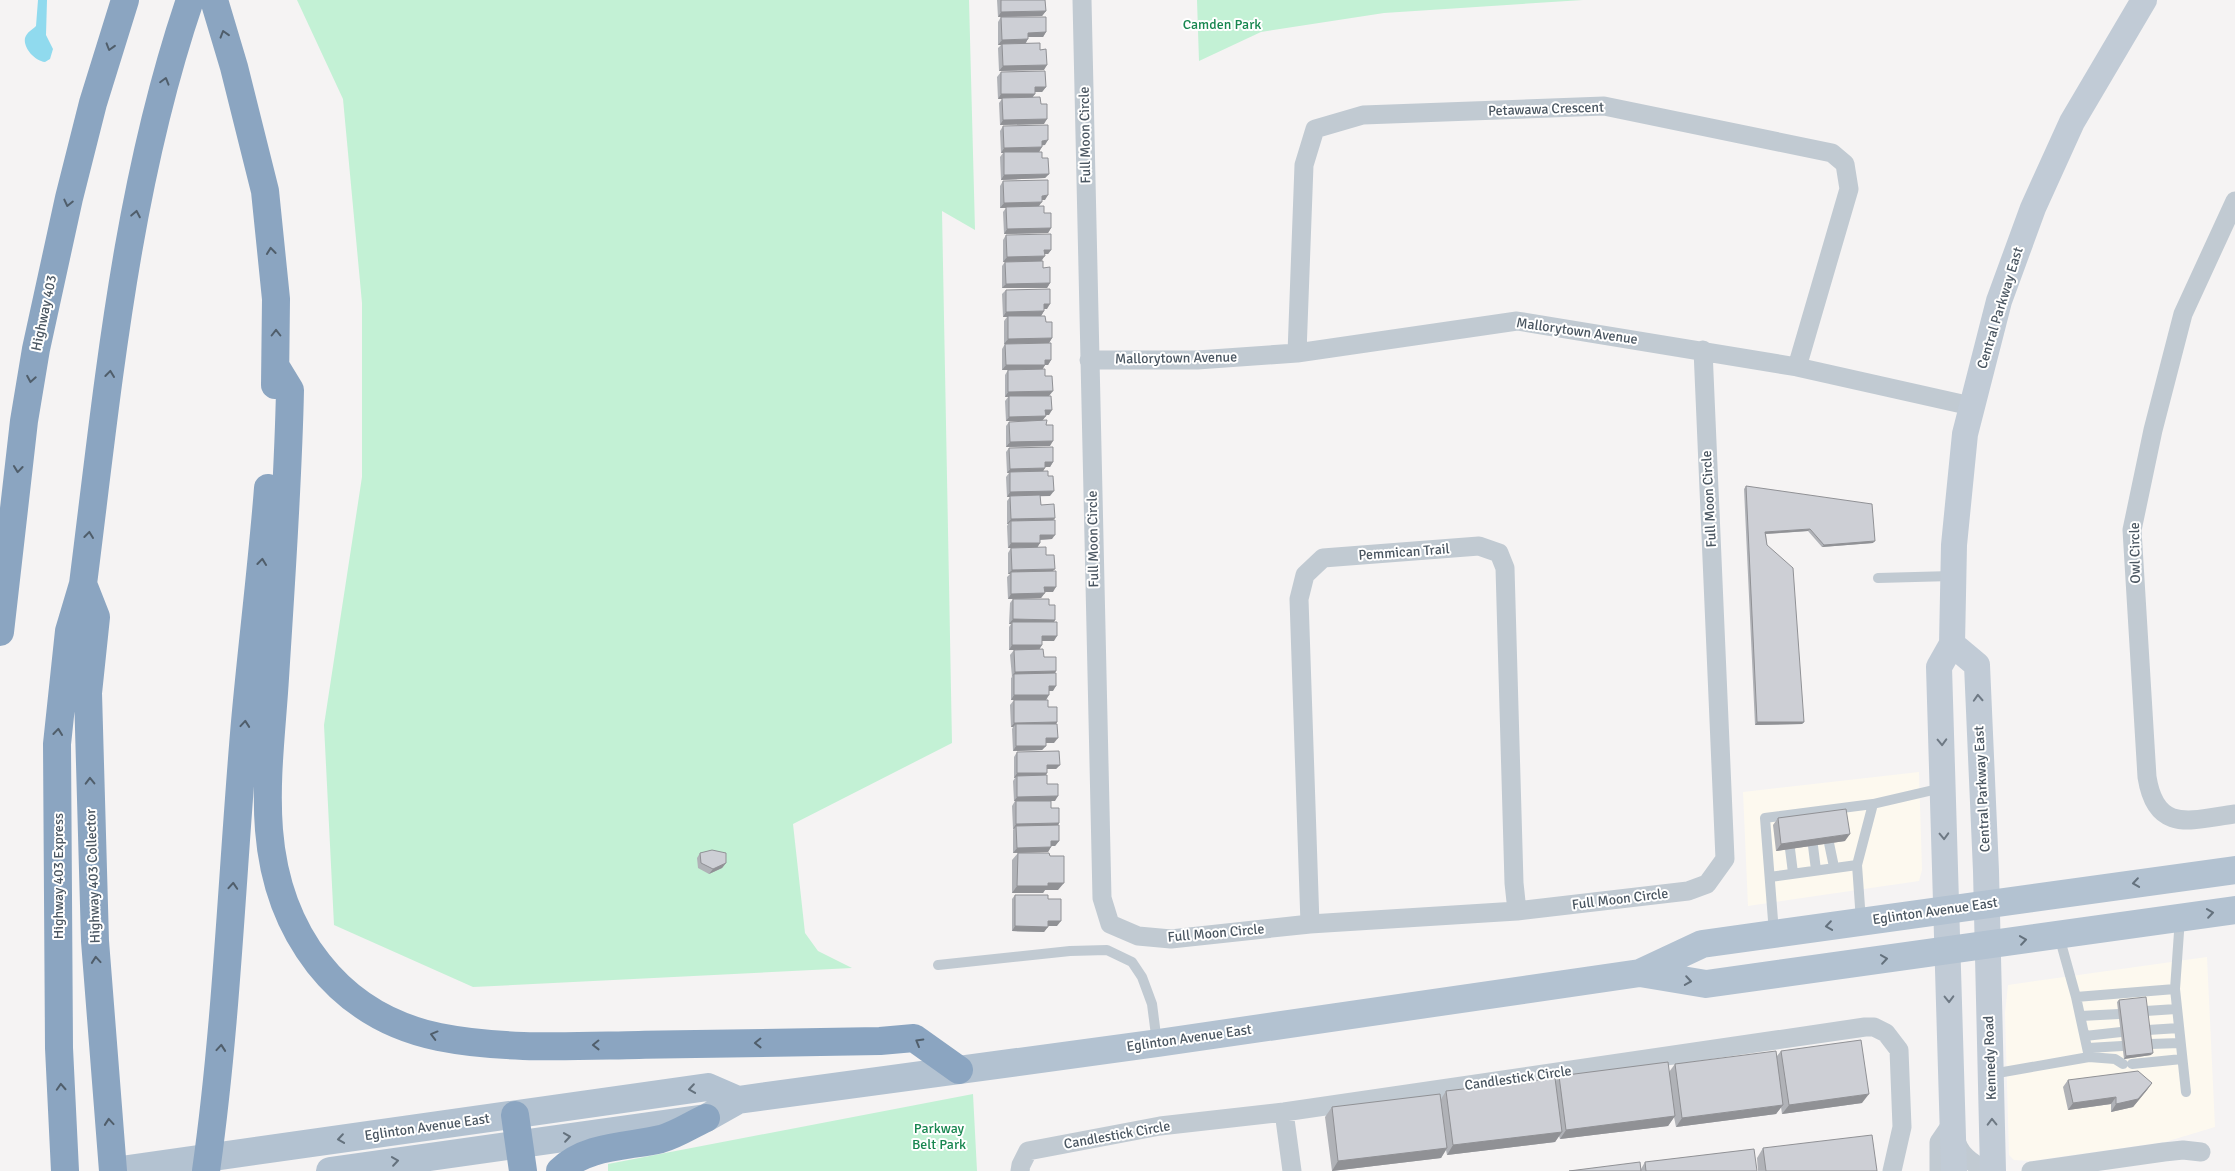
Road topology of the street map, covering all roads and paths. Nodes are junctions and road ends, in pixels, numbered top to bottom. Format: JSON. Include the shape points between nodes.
{"nodes":[{"id":1,"x":125,"y":0,"type":"edge"},
{"id":2,"x":190,"y":0,"type":"edge"},
{"id":3,"x":214,"y":0,"type":"edge"},
{"id":4,"x":1082,"y":0,"type":"edge"},
{"id":5,"x":2144,"y":0,"type":"edge"},
{"id":6,"x":2235,"y":201,"type":"edge"},
{"id":7,"x":1703,"y":350,"type":"junction"},
{"id":8,"x":1297,"y":353,"type":"junction"},
{"id":9,"x":1089,"y":360,"type":"junction"},
{"id":10,"x":276,"y":366,"type":"junction"},
{"id":11,"x":1797,"y":367,"type":"junction"},
{"id":12,"x":1971,"y":406,"type":"junction"},
{"id":13,"x":1952,"y":576,"type":"junction"},
{"id":14,"x":1878,"y":578,"type":"dead end"},
{"id":15,"x":82,"y":584,"type":"junction"},
{"id":16,"x":0,"y":632,"type":"edge"},
{"id":17,"x":1952,"y":644,"type":"junction"},
{"id":18,"x":1943,"y":788,"type":"junction"},
{"id":19,"x":1873,"y":804,"type":"junction"},
{"id":20,"x":2235,"y":814,"type":"edge"},
{"id":21,"x":1829,"y":843,"type":"edge"},
{"id":22,"x":1813,"y":846,"type":"edge"},
{"id":23,"x":1790,"y":849,"type":"edge"},
{"id":24,"x":1857,"y":865,"type":"junction"},
{"id":25,"x":1834,"y":867,"type":"junction"},
{"id":26,"x":1816,"y":870,"type":"junction"},
{"id":27,"x":2235,"y":870,"type":"edge"},
{"id":28,"x":1793,"y":873,"type":"junction"},
{"id":29,"x":1770,"y":877,"type":"junction"},
{"id":30,"x":1987,"y":904,"type":"junction"},
{"id":31,"x":1946,"y":910,"type":"junction"},
{"id":32,"x":2235,"y":910,"type":"edge"},
{"id":33,"x":1517,"y":911,"type":"junction"},
{"id":34,"x":2180,"y":918,"type":"junction"},
{"id":35,"x":1861,"y":922,"type":"junction"},
{"id":36,"x":1310,"y":924,"type":"junction"},
{"id":37,"x":1774,"y":934,"type":"junction"},
{"id":38,"x":2058,"y":935,"type":"junction"},
{"id":39,"x":1988,"y":945,"type":"junction"},
{"id":40,"x":1948,"y":950,"type":"junction"},
{"id":41,"x":938,"y":965,"type":"dead end"},
{"id":42,"x":1640,"y":973,"type":"junction"},
{"id":43,"x":2175,"y":989,"type":"junction"},
{"id":44,"x":2076,"y":997,"type":"junction"},
{"id":45,"x":2176,"y":1009,"type":"junction"},
{"id":46,"x":2146,"y":1011,"type":"edge"},
{"id":47,"x":2119,"y":1014,"type":"edge"},
{"id":48,"x":2081,"y":1016,"type":"junction"},
{"id":49,"x":2179,"y":1028,"type":"junction"},
{"id":50,"x":2148,"y":1030,"type":"edge"},
{"id":51,"x":2121,"y":1032,"type":"edge"},
{"id":52,"x":2085,"y":1036,"type":"junction"},
{"id":53,"x":2180,"y":1043,"type":"junction"},
{"id":54,"x":1158,"y":1044,"type":"junction"},
{"id":55,"x":2150,"y":1044,"type":"edge"},
{"id":56,"x":2122,"y":1046,"type":"edge"},
{"id":57,"x":2088,"y":1053,"type":"junction"},
{"id":58,"x":2182,"y":1059,"type":"junction"},
{"id":59,"x":959,"y":1070,"type":"junction"},
{"id":60,"x":1991,"y":1075,"type":"junction"},
{"id":61,"x":2186,"y":1092,"type":"dead end"},
{"id":62,"x":216,"y":1096,"type":"junction"},
{"id":63,"x":738,"y":1100,"type":"junction"},
{"id":64,"x":1284,"y":1112,"type":"junction"},
{"id":65,"x":515,"y":1115,"type":"junction"},
{"id":66,"x":706,"y":1118,"type":"junction"},
{"id":67,"x":1952,"y":1123,"type":"junction"},
{"id":68,"x":519,"y":1143,"type":"junction"},
{"id":69,"x":2201,"y":1152,"type":"dead end"},
{"id":70,"x":65,"y":1171,"type":"edge"},
{"id":71,"x":114,"y":1171,"type":"edge"},
{"id":72,"x":206,"y":1171,"type":"edge"},
{"id":73,"x":217,"y":1171,"type":"edge"},
{"id":74,"x":330,"y":1171,"type":"edge"},
{"id":75,"x":523,"y":1171,"type":"edge"},
{"id":76,"x":560,"y":1171,"type":"edge"},
{"id":77,"x":1020,"y":1171,"type":"edge"},
{"id":78,"x":1292,"y":1171,"type":"edge"},
{"id":79,"x":1892,"y":1171,"type":"edge"},
{"id":80,"x":1939,"y":1171,"type":"edge"},
{"id":81,"x":1954,"y":1171,"type":"edge"},
{"id":82,"x":1986,"y":1171,"type":"edge"},
{"id":83,"x":1993,"y":1171,"type":"edge"},
{"id":84,"x":2031,"y":1171,"type":"edge"}],
"edges":[{"from":1,"to":16,"type":"highway","name":"Highway 403","one_way":true,"via":[[69,198],[36,349],[24,421]]},
{"from":15,"to":2,"type":"highway","one_way":true,"via":[[121,287],[152,128]]},
{"from":10,"to":3,"type":"highway","one_way":true,"via":[[276,300],[265,191]]},
{"from":4,"to":9,"type":"street","name":"Full Moon Circle"},
{"from":5,"to":12,"type":"street","name":"Central Parkway East","via":[[2087,93],[2040,190],[1999,301]]},
{"from":6,"to":20,"type":"street","name":"Owl Circle","via":[[2183,314],[2153,430],[2132,530],[2149,794],[2160,811],[2181,822]]},
{"from":7,"to":8,"type":"street","name":"Mallorytown Avenue","via":[[1517,321]]},
{"from":7,"to":11,"type":"street","name":"Mallorytown Avenue"},
{"from":7,"to":33,"type":"street","name":"Full Moon Circle","via":[[1725,859],[1707,884],[1688,891]]},
{"from":8,"to":9,"type":"street","name":"Mallorytown Avenue","via":[[1197,360]]},
{"from":8,"to":11,"type":"street","name":"Petawawa Crescent","via":[[1304,166],[1315,130],[1363,115],[1604,106],[1832,153],[1845,164],[1848,189]]},
{"from":9,"to":36,"type":"street","name":"Full Moon Circle","via":[[1102,898],[1110,924],[1138,936],[1171,939]]},
{"from":59,"to":10,"type":"highway","one_way":true,"via":[[914,1038],[880,1041],[488,1044],[436,1036],[398,1024],[342,989],[320,966],[292,922],[276,878],[269,833],[290,390]]},
{"from":62,"to":10,"type":"highway","one_way":true},
{"from":11,"to":12,"type":"street","name":"Mallorytown Avenue"},
{"from":12,"to":13,"type":"street","name":"Central Parkway East","via":[[1962,459]]},
{"from":13,"to":14,"type":"lane"},
{"from":13,"to":17,"type":"street","name":"Central Parkway East"},
{"from":70,"to":15,"type":"highway","name":"Highway 403 Express","one_way":true,"via":[[59,1048],[57,744],[69,631]]},
{"from":71,"to":15,"type":"highway","name":"Highway 403 Collector","one_way":true,"via":[[95,941],[88,693],[96,616]]},
{"from":17,"to":18,"type":"street","name":"Central Parkway East","one_way":true,"via":[[1939,667]]},
{"from":30,"to":17,"type":"street","name":"Central Parkway East","one_way":true,"via":[[1977,665]]},
{"from":18,"to":19,"type":"lane"},
{"from":18,"to":31,"type":"street","name":"Central Parkway East","one_way":true},
{"from":19,"to":24,"type":"lane"},
{"from":19,"to":29,"type":"lane","via":[[1809,816],[1765,818]]},
{"from":21,"to":25,"type":"lane"},
{"from":22,"to":26,"type":"lane"},
{"from":23,"to":28,"type":"lane"},
{"from":24,"to":25,"type":"lane"},
{"from":24,"to":35,"type":"lane"},
{"from":25,"to":26,"type":"lane"},
{"from":26,"to":28,"type":"lane"},
{"from":27,"to":30,"type":"main road","name":"Eglinton Avenue East","one_way":true},
{"from":28,"to":29,"type":"lane"},
{"from":29,"to":37,"type":"lane"},
{"from":30,"to":31,"type":"main road","name":"Eglinton Avenue East"},
{"from":30,"to":39,"type":"street","name":"Central Parkway East"},
{"from":31,"to":35,"type":"main road","name":"Eglinton Avenue East"},
{"from":31,"to":40,"type":"street","name":"Central Parkway East"},
{"from":34,"to":32,"type":"main road","name":"Eglinton Avenue East","one_way":true},
{"from":33,"to":36,"type":"street","name":"Full Moon Circle"},
{"from":33,"to":36,"type":"street","name":"Pemmican Trail","via":[[1505,568],[1499,553],[1479,546],[1323,558],[1305,575],[1299,599]]},
{"from":34,"to":38,"type":"main road","name":"Eglinton Avenue East"},
{"from":34,"to":43,"type":"lane"},
{"from":35,"to":37,"type":"main road","name":"Eglinton Avenue East","one_way":true},
{"from":37,"to":42,"type":"main road","name":"Eglinton Avenue East","via":[[1702,944]]},
{"from":39,"to":38,"type":"main road","name":"Eglinton Avenue East","one_way":true},
{"from":38,"to":44,"type":"lane"},
{"from":39,"to":40,"type":"main road","name":"Eglinton Avenue East"},
{"from":39,"to":60,"type":"street","name":"Kennedy Road"},
{"from":42,"to":40,"type":"main road","name":"Eglinton Avenue East","one_way":true,"via":[[1706,984]]},
{"from":40,"to":67,"type":"street","one_way":true},
{"from":41,"to":54,"type":"lane","via":[[1107,950],[1132,962],[1142,977],[1152,1004]]},
{"from":42,"to":54,"type":"main road","name":"Eglinton Avenue East"},
{"from":43,"to":44,"type":"lane"},
{"from":43,"to":45,"type":"lane"},
{"from":44,"to":48,"type":"lane"},
{"from":45,"to":46,"type":"lane"},
{"from":45,"to":49,"type":"lane"},
{"from":47,"to":48,"type":"lane"},
{"from":48,"to":52,"type":"lane"},
{"from":49,"to":50,"type":"lane"},
{"from":49,"to":53,"type":"lane"},
{"from":51,"to":52,"type":"lane"},
{"from":52,"to":57,"type":"lane"},
{"from":53,"to":55,"type":"lane"},
{"from":53,"to":58,"type":"lane"},
{"from":54,"to":59,"type":"main road","name":"Eglinton Avenue East"},
{"from":56,"to":57,"type":"lane"},
{"from":57,"to":58,"type":"lane","via":[[2127,1064]]},
{"from":57,"to":60,"type":"lane"},
{"from":58,"to":61,"type":"lane"},
{"from":59,"to":63,"type":"main road","name":"Eglinton Avenue East"},
{"from":83,"to":60,"type":"street","name":"Kennedy Road","one_way":true},
{"from":62,"to":72,"type":"highway"},
{"from":62,"to":73,"type":"highway"},
{"from":63,"to":65,"type":"main road","name":"Eglinton Avenue East","one_way":true,"via":[[708,1087]]},
{"from":63,"to":66,"type":"main road","name":"Eglinton Avenue East"},
{"from":64,"to":77,"type":"street","name":"Candlestick Circle","via":[[1160,1126],[1028,1151]]},
{"from":64,"to":78,"type":"street"},
{"from":64,"to":79,"type":"street","name":"Candlestick Circle","via":[[1874,1027],[1892,1039],[1899,1050],[1901,1064],[1902,1127]]},
{"from":65,"to":68,"type":"highway"},
{"from":65,"to":71,"type":"main road","name":"Eglinton Avenue East","one_way":true},
{"from":68,"to":66,"type":"main road","name":"Eglinton Avenue East","one_way":true},
{"from":66,"to":76,"type":"highway","via":[[663,1138],[585,1153]]},
{"from":67,"to":80,"type":"street","via":[[1939,1142]]},
{"from":67,"to":81,"type":"street"},
{"from":67,"to":82,"type":"street","via":[[1961,1152]]},
{"from":74,"to":68,"type":"main road","name":"Eglinton Avenue East","one_way":true},
{"from":68,"to":75,"type":"highway"},
{"from":69,"to":84,"type":"street","via":[[2164,1152]]}]}
